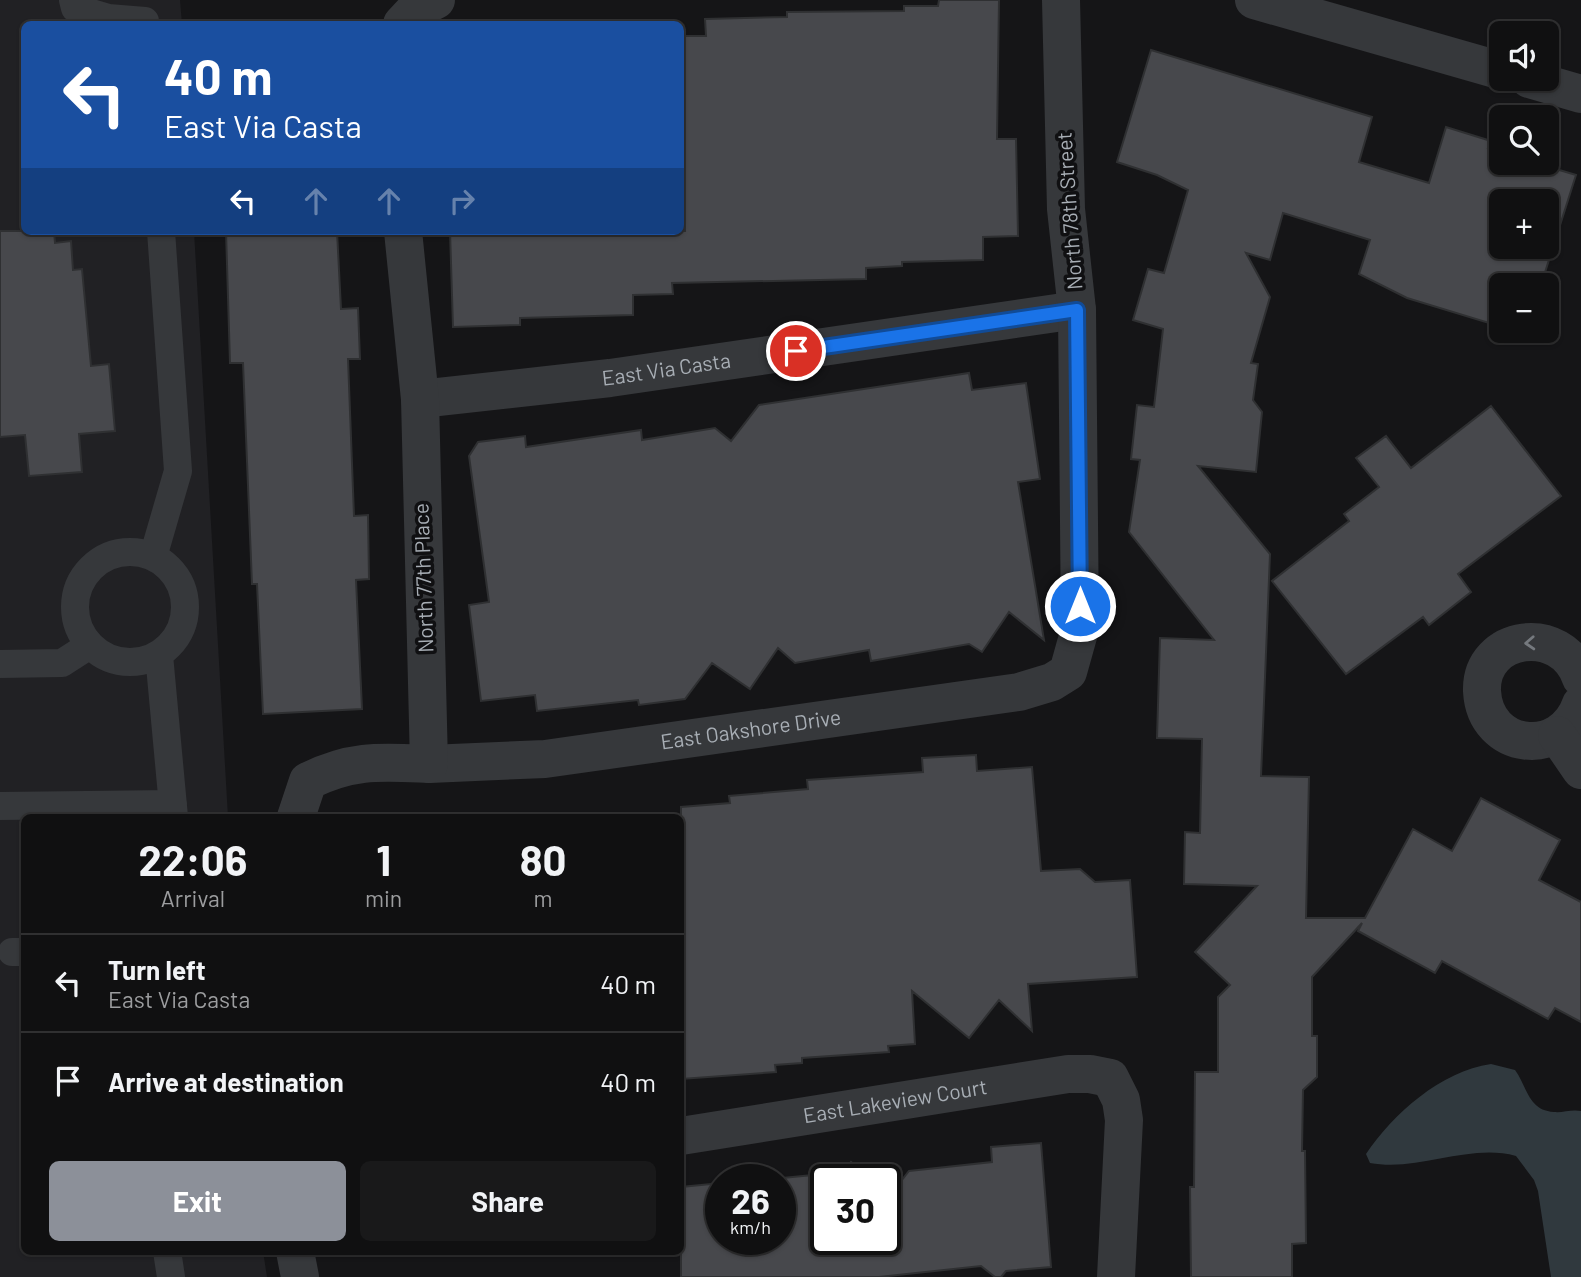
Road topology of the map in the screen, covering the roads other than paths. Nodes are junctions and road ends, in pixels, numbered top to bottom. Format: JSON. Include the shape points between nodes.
{"nodes":[{"id":1,"x":73,"y":0,"type":"edge"},
{"id":2,"x":436,"y":0,"type":"edge"},
{"id":3,"x":1061,"y":0,"type":"edge"},
{"id":4,"x":1254,"y":0,"type":"edge"},
{"id":5,"x":144,"y":15,"type":"edge"},
{"id":6,"x":405,"y":21,"type":"edge"},
{"id":7,"x":1489,"y":67,"type":"edge"},
{"id":8,"x":1559,"y":88,"type":"edge"},
{"id":9,"x":1581,"y":94,"type":"edge"},
{"id":10,"x":160,"y":235,"type":"edge"},
{"id":11,"x":403,"y":235,"type":"edge"},
{"id":12,"x":1077,"y":310,"type":"junction"},
{"id":13,"x":420,"y":399,"type":"junction"},
{"id":14,"x":153,"y":557,"type":"junction"},
{"id":15,"x":90,"y":645,"type":"junction"},
{"id":16,"x":159,"y":655,"type":"junction"},
{"id":17,"x":0,"y":664,"type":"edge"},
{"id":18,"x":1068,"y":671,"type":"joint"},
{"id":19,"x":1581,"y":678,"type":"edge"},
{"id":20,"x":1581,"y":704,"type":"edge"},
{"id":21,"x":1558,"y":734,"type":"junction"},
{"id":22,"x":429,"y":764,"type":"junction"},
{"id":23,"x":1581,"y":770,"type":"edge"},
{"id":24,"x":0,"y":806,"type":"edge"},
{"id":25,"x":174,"y":811,"type":"edge"},
{"id":26,"x":297,"y":814,"type":"edge"},
{"id":27,"x":684,"y":1136,"type":"edge"},
{"id":28,"x":168,"y":1255,"type":"edge"},
{"id":29,"x":296,"y":1255,"type":"edge"},
{"id":30,"x":171,"y":1277,"type":"edge"},
{"id":31,"x":300,"y":1277,"type":"edge"},
{"id":32,"x":1116,"y":1277,"type":"edge"}],
"edges":[{"from":1,"to":5,"type":"lane","via":[[75,8],[108,18]]},
{"from":2,"to":6,"type":"street"},
{"from":3,"to":12,"type":"street","name":"North 78th Street","via":[[1066,209]]},
{"from":4,"to":7,"type":"street"},
{"from":8,"to":9,"type":"street"},
{"from":10,"to":14,"type":"lane","via":[[178,471]]},
{"from":11,"to":13,"type":"street","name":"North 77th Place"},
{"from":12,"to":13,"type":"street","name":"East Via Casta","via":[[610,378]]},
{"from":12,"to":18,"type":"street","name":"North 78th Street","via":[[1080,629]]},
{"from":13,"to":22,"type":"street","name":"North 77th Place"},
{"from":14,"to":15,"type":"lane","via":[[130,552],[113,555],[96,563],[83,577],[75,612],[79,631]]},
{"from":14,"to":16,"type":"lane","via":[[176,576],[185,610],[177,635]]},
{"from":15,"to":16,"type":"lane","via":[[105,657],[123,662],[142,662]]},
{"from":15,"to":17,"type":"lane","via":[[62,663]]},
{"from":16,"to":25,"type":"lane"},
{"from":18,"to":22,"type":"street","name":"East Oakshore Drive","via":[[1027,690],[787,727],[545,759]]},
{"from":19,"to":21,"type":"street","one_way":true,"via":[[1565,652],[1534,641],[1504,649],[1485,674],[1484,705],[1501,731],[1532,741]]},
{"from":20,"to":21,"type":"street","via":[[1577,716]]},
{"from":21,"to":23,"type":"street"},
{"from":22,"to":26,"type":"street","via":[[360,762],[331,770],[308,781]]},
{"from":24,"to":25,"type":"lane"},
{"from":27,"to":32,"type":"street","name":"East Lakeview Court","via":[[1060,1075],[1090,1073],[1110,1078],[1124,1120]]},
{"from":28,"to":30,"type":"lane"},
{"from":29,"to":31,"type":"street"}]}
